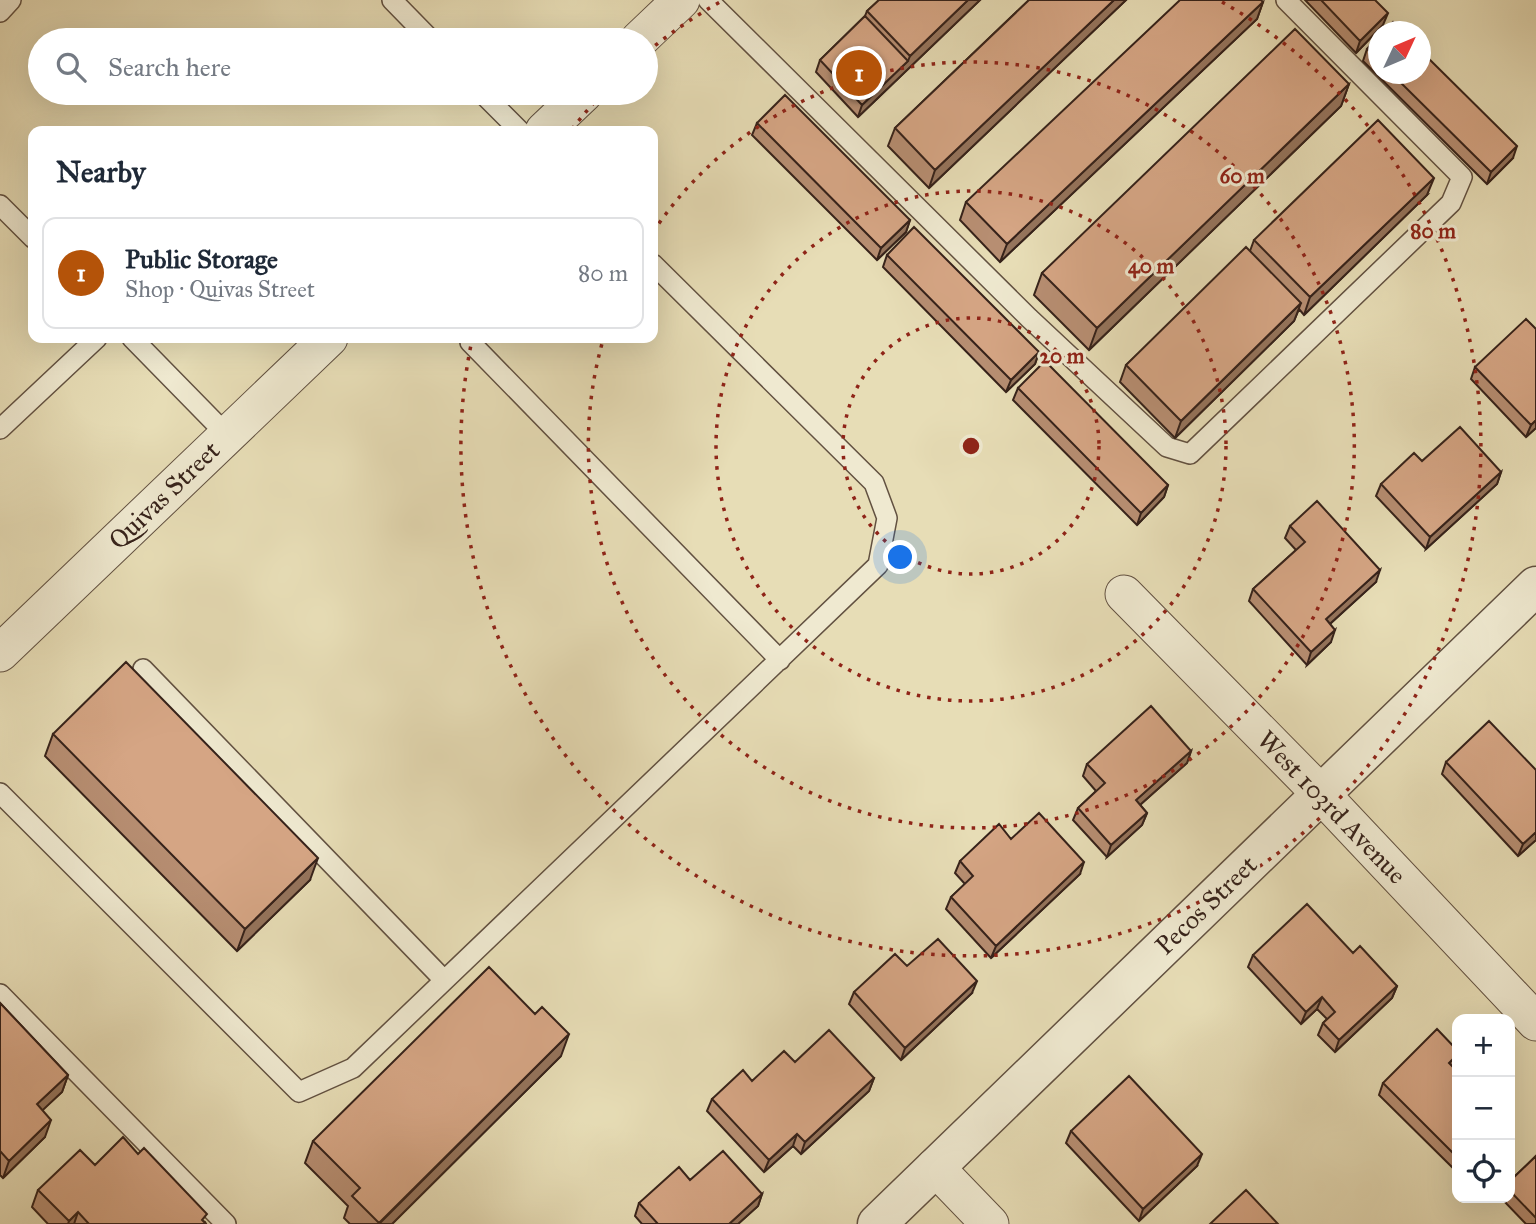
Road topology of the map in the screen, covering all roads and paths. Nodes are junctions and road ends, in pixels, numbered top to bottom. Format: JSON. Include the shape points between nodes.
{"nodes":[{"id":1,"x":11,"y":0,"type":"edge"},
{"id":2,"x":392,"y":0,"type":"edge"},
{"id":3,"x":681,"y":0,"type":"edge"},
{"id":4,"x":708,"y":0,"type":"edge"},
{"id":5,"x":1286,"y":0,"type":"edge"},
{"id":6,"x":0,"y":12,"type":"edge"},
{"id":7,"x":419,"y":28,"type":"edge"},
{"id":8,"x":652,"y":28,"type":"edge"},
{"id":9,"x":494,"y":105,"type":"edge"},
{"id":10,"x":571,"y":105,"type":"edge"},
{"id":11,"x":515,"y":126,"type":"edge"},
{"id":12,"x":549,"y":126,"type":"edge"},
{"id":13,"x":0,"y":205,"type":"edge"},
{"id":14,"x":28,"y":233,"type":"edge"},
{"id":15,"x":658,"y":269,"type":"edge"},
{"id":16,"x":92,"y":343,"type":"edge"},
{"id":17,"x":137,"y":343,"type":"edge"},
{"id":18,"x":324,"y":343,"type":"edge"},
{"id":19,"x":471,"y":343,"type":"edge"},
{"id":20,"x":0,"y":429,"type":"edge"},
{"id":21,"x":227,"y":435,"type":"junction"},
{"id":22,"x":1536,"y":586,"type":"edge"},
{"id":23,"x":1124,"y":594,"type":"dead end"},
{"id":24,"x":0,"y":653,"type":"edge"},
{"id":25,"x":780,"y":660,"type":"junction"},
{"id":26,"x":144,"y":669,"type":"dead end"},
{"id":27,"x":0,"y":793,"type":"edge"},
{"id":28,"x":1321,"y":794,"type":"junction"},
{"id":29,"x":444,"y":980,"type":"junction"},
{"id":30,"x":0,"y":994,"type":"edge"},
{"id":31,"x":1536,"y":1023,"type":"edge"},
{"id":32,"x":936,"y":1167,"type":"junction"},
{"id":33,"x":226,"y":1224,"type":"edge"},
{"id":34,"x":877,"y":1224,"type":"edge"},
{"id":35,"x":990,"y":1224,"type":"edge"}],
"edges":[{"from":1,"to":6,"type":"lane"},
{"from":2,"to":7,"type":"lane"},
{"from":3,"to":8,"type":"street"},
{"from":4,"to":5,"type":"lane","via":[[1029,318],[1167,447],[1190,454],[1451,202],[1462,177]]},
{"from":9,"to":11,"type":"lane"},
{"from":10,"to":12,"type":"street"},
{"from":13,"to":14,"type":"lane"},
{"from":15,"to":25,"type":"lane","via":[[874,483],[887,518],[878,565]]},
{"from":16,"to":20,"type":"lane"},
{"from":17,"to":21,"type":"lane"},
{"from":18,"to":21,"type":"street","name":"Quivas Street"},
{"from":19,"to":25,"type":"lane"},
{"from":21,"to":24,"type":"street","name":"Quivas Street"},
{"from":22,"to":28,"type":"street","name":"Pecos Street"},
{"from":23,"to":28,"type":"street","name":"West 103rd Avenue"},
{"from":25,"to":29,"type":"lane"},
{"from":26,"to":29,"type":"lane"},
{"from":27,"to":29,"type":"lane","via":[[299,1092],[353,1068]]},
{"from":28,"to":31,"type":"street","name":"West 103rd Avenue"},
{"from":28,"to":32,"type":"street","name":"Pecos Street"},
{"from":30,"to":33,"type":"lane"},
{"from":32,"to":34,"type":"street","name":"Pecos Street"},
{"from":32,"to":35,"type":"street"}]}
